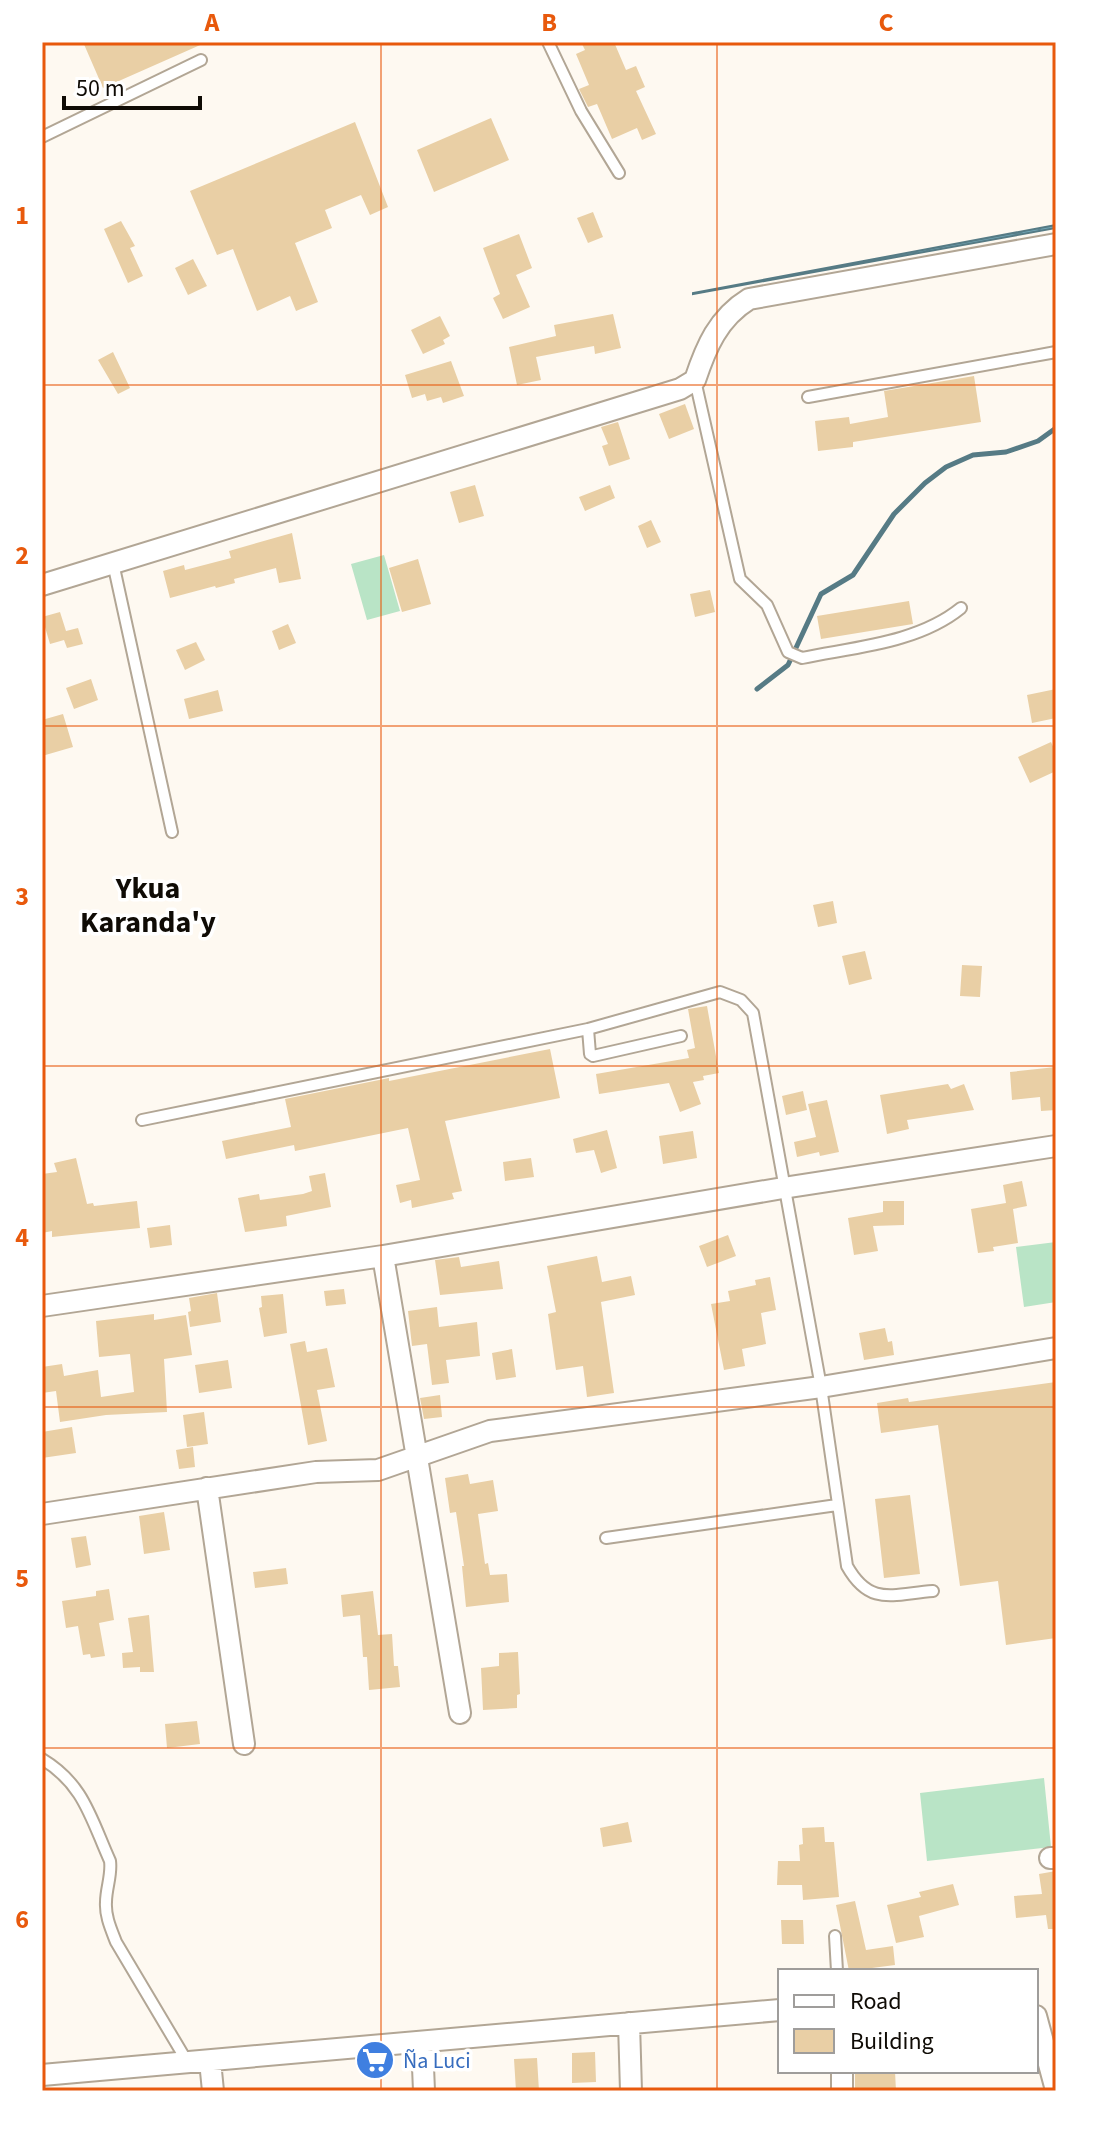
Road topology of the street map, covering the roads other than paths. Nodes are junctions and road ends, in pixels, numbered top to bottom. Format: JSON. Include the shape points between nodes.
{"nodes":[{"id":1,"x":548,"y":42,"type":"edge"},
{"id":2,"x":201,"y":60,"type":"dead end"},
{"id":3,"x":42,"y":137,"type":"edge"},
{"id":4,"x":619,"y":173,"type":"dead end"},
{"id":5,"x":1056,"y":244,"type":"edge"},
{"id":6,"x":1056,"y":352,"type":"edge"},
{"id":7,"x":695,"y":380,"type":"junction"},
{"id":8,"x":808,"y":397,"type":"dead end"},
{"id":9,"x":113,"y":563,"type":"junction"},
{"id":10,"x":42,"y":585,"type":"edge"},
{"id":11,"x":961,"y":608,"type":"dead end"},
{"id":12,"x":172,"y":832,"type":"dead end"},
{"id":13,"x":588,"y":1029,"type":"junction"},
{"id":14,"x":681,"y":1036,"type":"dead end"},
{"id":15,"x":142,"y":1120,"type":"dead end"},
{"id":16,"x":1056,"y":1146,"type":"edge"},
{"id":17,"x":783,"y":1188,"type":"junction"},
{"id":18,"x":383,"y":1256,"type":"junction"},
{"id":19,"x":42,"y":1306,"type":"edge"},
{"id":20,"x":1056,"y":1348,"type":"edge"},
{"id":21,"x":821,"y":1387,"type":"junction"},
{"id":22,"x":418,"y":1457,"type":"junction"},
{"id":23,"x":207,"y":1488,"type":"junction"},
{"id":24,"x":837,"y":1505,"type":"junction"},
{"id":25,"x":42,"y":1514,"type":"edge"},
{"id":26,"x":606,"y":1538,"type":"dead end"},
{"id":27,"x":933,"y":1591,"type":"dead end"},
{"id":28,"x":460,"y":1713,"type":"dead end"},
{"id":29,"x":244,"y":1744,"type":"dead end"},
{"id":30,"x":42,"y":1759,"type":"edge"},
{"id":31,"x":835,"y":1936,"type":"dead end"},
{"id":32,"x":837,"y":1969,"type":"edge"},
{"id":33,"x":778,"y":2010,"type":"edge"},
{"id":34,"x":629,"y":2023,"type":"junction"},
{"id":35,"x":1038,"y":2023,"type":"edge"},
{"id":36,"x":422,"y":2042,"type":"junction"},
{"id":37,"x":210,"y":2061,"type":"junction"},
{"id":38,"x":188,"y":2063,"type":"junction"},
{"id":39,"x":42,"y":2075,"type":"edge"},
{"id":40,"x":1056,"y":2090,"type":"edge"},
{"id":41,"x":213,"y":2091,"type":"edge"},
{"id":42,"x":424,"y":2091,"type":"edge"},
{"id":43,"x":631,"y":2091,"type":"edge"}],
"edges":[{"from":1,"to":4,"type":"lane"},
{"from":2,"to":3,"type":"lane"},
{"from":5,"to":7,"type":"street","via":[[749,299],[721,323],[702,355]]},
{"from":6,"to":8,"type":"lane"},
{"from":7,"to":9,"type":"street","via":[[680,389]]},
{"from":7,"to":11,"type":"lane","via":[[740,579],[767,605],[788,652],[802,658],[901,638]]},
{"from":9,"to":10,"type":"street"},
{"from":9,"to":12,"type":"lane"},
{"from":13,"to":14,"type":"lane","via":[[593,1056]]},
{"from":13,"to":15,"type":"lane"},
{"from":13,"to":17,"type":"lane","via":[[720,992],[741,1000],[753,1013]]},
{"from":16,"to":17,"type":"street"},
{"from":17,"to":18,"type":"street"},
{"from":17,"to":21,"type":"lane"},
{"from":18,"to":19,"type":"street"},
{"from":18,"to":22,"type":"street"},
{"from":20,"to":21,"type":"street"},
{"from":21,"to":22,"type":"street","via":[[490,1431]]},
{"from":21,"to":24,"type":"lane"},
{"from":22,"to":23,"type":"street","via":[[378,1470],[316,1472]]},
{"from":22,"to":28,"type":"street"},
{"from":23,"to":25,"type":"street"},
{"from":23,"to":29,"type":"street"},
{"from":24,"to":26,"type":"lane"},
{"from":24,"to":27,"type":"lane","via":[[847,1566],[857,1583],[874,1595]]},
{"from":30,"to":38,"type":"lane","via":[[80,1794],[110,1861],[105,1904],[116,1942]]},
{"from":31,"to":32,"type":"lane"},
{"from":33,"to":34,"type":"street"},
{"from":34,"to":36,"type":"street"},
{"from":34,"to":43,"type":"street"},
{"from":35,"to":40,"type":"street"},
{"from":36,"to":37,"type":"street"},
{"from":36,"to":42,"type":"street"},
{"from":37,"to":38,"type":"street"},
{"from":37,"to":41,"type":"street"},
{"from":38,"to":39,"type":"street"}]}
